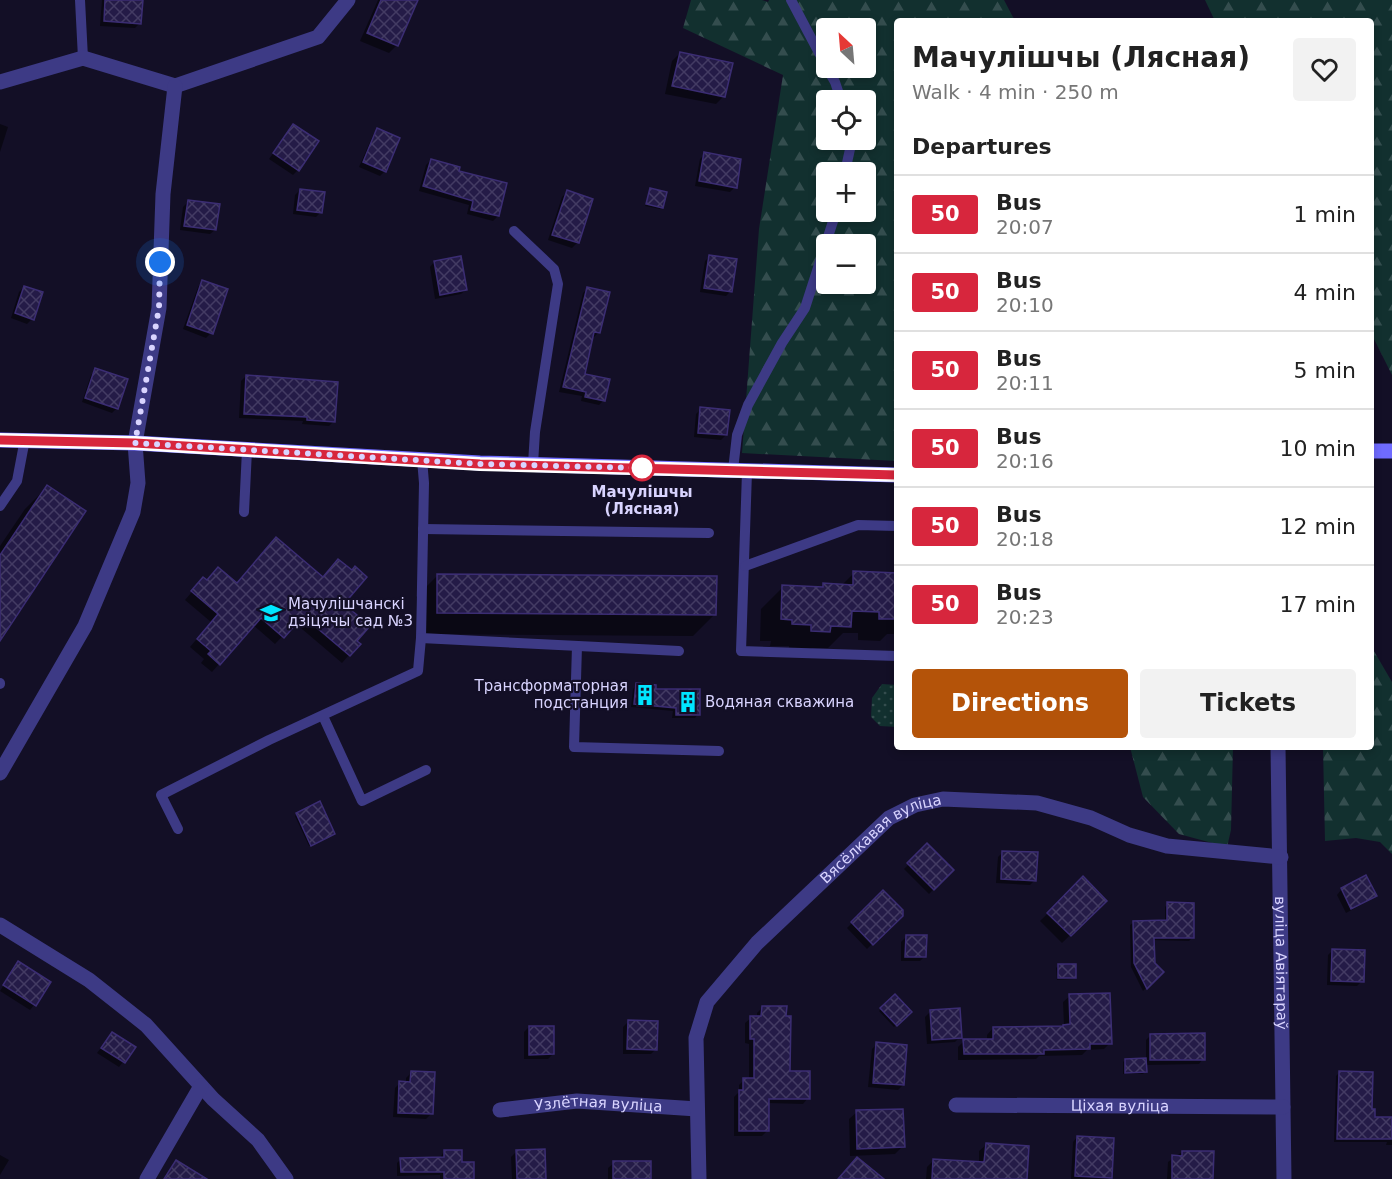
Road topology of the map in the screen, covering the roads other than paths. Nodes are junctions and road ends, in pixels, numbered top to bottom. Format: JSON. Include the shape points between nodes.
{"nodes":[{"id":1,"x":80,"y":0,"type":"edge"},
{"id":2,"x":348,"y":0,"type":"edge"},
{"id":3,"x":790,"y":0,"type":"edge"},
{"id":4,"x":816,"y":47,"type":"edge"},
{"id":5,"x":83,"y":58,"type":"junction"},
{"id":6,"x":0,"y":82,"type":"edge"},
{"id":7,"x":175,"y":86,"type":"junction"},
{"id":8,"x":833,"y":222,"type":"edge"},
{"id":9,"x":514,"y":231,"type":"dead end"},
{"id":10,"x":0,"y":440,"type":"edge"},
{"id":11,"x":25,"y":440,"type":"junction"},
{"id":12,"x":135,"y":443,"type":"junction"},
{"id":13,"x":247,"y":450,"type":"junction"},
{"id":14,"x":1374,"y":451,"type":"edge"},
{"id":15,"x":1392,"y":451,"type":"edge"},
{"id":16,"x":422,"y":459,"type":"junction"},
{"id":17,"x":533,"y":464,"type":"junction"},
{"id":18,"x":740,"y":471,"type":"junction"},
{"id":19,"x":894,"y":475,"type":"edge"},
{"id":20,"x":0,"y":506,"type":"edge"},
{"id":21,"x":244,"y":512,"type":"dead end"},
{"id":22,"x":894,"y":526,"type":"edge"},
{"id":23,"x":423,"y":529,"type":"junction"},
{"id":24,"x":709,"y":532,"type":"dead end"},
{"id":25,"x":745,"y":566,"type":"junction"},
{"id":26,"x":421,"y":638,"type":"junction"},
{"id":27,"x":577,"y":646,"type":"junction"},
{"id":28,"x":679,"y":651,"type":"dead end"},
{"id":29,"x":894,"y":656,"type":"edge"},
{"id":30,"x":323,"y":716,"type":"junction"},
{"id":31,"x":1278,"y":750,"type":"edge"},
{"id":32,"x":718,"y":751,"type":"dead end"},
{"id":33,"x":426,"y":770,"type":"dead end"},
{"id":34,"x":0,"y":773,"type":"edge"},
{"id":35,"x":178,"y":829,"type":"dead end"},
{"id":36,"x":1281,"y":857,"type":"junction"},
{"id":37,"x":0,"y":925,"type":"edge"},
{"id":38,"x":201,"y":1086,"type":"junction"},
{"id":39,"x":956,"y":1105,"type":"dead end"},
{"id":40,"x":1283,"y":1107,"type":"junction"},
{"id":41,"x":697,"y":1109,"type":"junction"},
{"id":42,"x":500,"y":1110,"type":"dead end"},
{"id":43,"x":147,"y":1179,"type":"edge"},
{"id":44,"x":285,"y":1179,"type":"edge"},
{"id":45,"x":699,"y":1179,"type":"edge"},
{"id":46,"x":1284,"y":1179,"type":"edge"}],
"edges":[{"from":1,"to":5,"type":"lane"},
{"from":2,"to":7,"type":"street","via":[[318,37]]},
{"from":3,"to":4,"type":"lane"},
{"from":5,"to":6,"type":"street"},
{"from":5,"to":7,"type":"street"},
{"from":7,"to":12,"type":"street","via":[[163,194],[159,308]]},
{"from":8,"to":18,"type":"lane","via":[[805,308],[748,405],[737,435]]},
{"from":9,"to":17,"type":"lane","via":[[554,269],[558,284]]},
{"from":10,"to":11,"type":"main road"},
{"from":11,"to":12,"type":"main road"},
{"from":11,"to":20,"type":"lane","via":[[17,481]]},
{"from":12,"to":13,"type":"main road"},
{"from":12,"to":34,"type":"street","via":[[138,483],[133,512],[85,626]]},
{"from":13,"to":16,"type":"main road"},
{"from":13,"to":21,"type":"lane"},
{"from":14,"to":15,"type":"main road"},
{"from":16,"to":17,"type":"main road"},
{"from":16,"to":23,"type":"lane"},
{"from":17,"to":18,"type":"main road"},
{"from":18,"to":19,"type":"main road"},
{"from":18,"to":25,"type":"lane"},
{"from":22,"to":25,"type":"lane","via":[[858,525]]},
{"from":23,"to":24,"type":"lane"},
{"from":23,"to":26,"type":"lane"},
{"from":25,"to":29,"type":"lane","via":[[741,651]]},
{"from":26,"to":27,"type":"lane"},
{"from":26,"to":30,"type":"lane","via":[[418,671]]},
{"from":27,"to":28,"type":"lane"},
{"from":27,"to":32,"type":"lane","via":[[574,747]]},
{"from":30,"to":33,"type":"lane","via":[[362,801]]},
{"from":30,"to":35,"type":"lane","via":[[161,795]]},
{"from":31,"to":36,"type":"street","name":"вуліца Авіятараў"},
{"from":36,"to":40,"type":"street","name":"вуліца Авіятараў"},
{"from":36,"to":41,"type":"street","name":"Вясёлкавая вуліца","via":[[1167,846],[1037,803],[943,799],[915,805],[889,818],[757,943],[706,1002],[696,1038]]},
{"from":37,"to":38,"type":"street","via":[[89,980],[146,1025]]},
{"from":38,"to":43,"type":"street"},
{"from":38,"to":44,"type":"street","via":[[258,1140]]},
{"from":39,"to":40,"type":"street","name":"Ціхая вуліца"},
{"from":40,"to":46,"type":"street","name":"вуліца Авіятараў"},
{"from":41,"to":42,"type":"street","name":"Узлётная вуліца","via":[[576,1101]]},
{"from":41,"to":45,"type":"street","name":"Вясёлкавая вуліца"}]}
